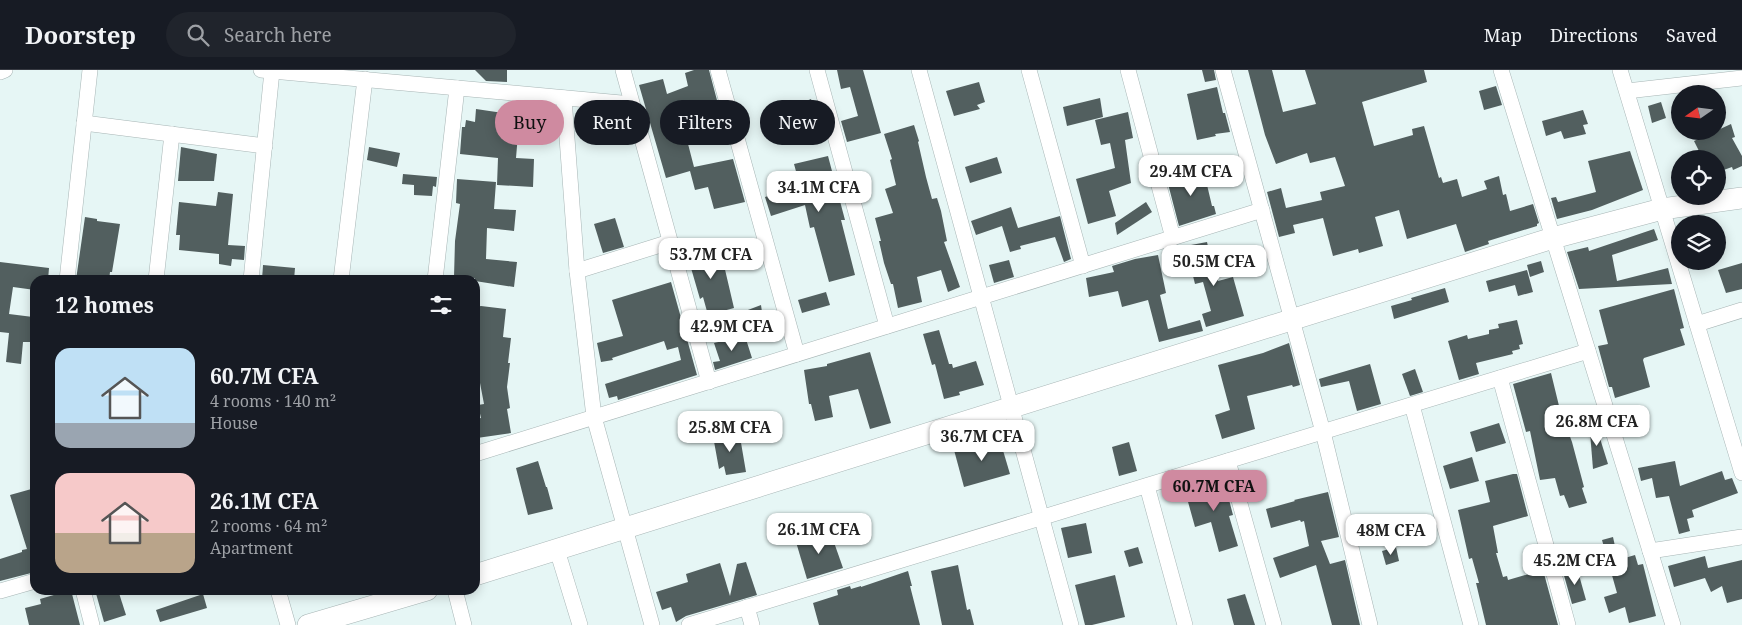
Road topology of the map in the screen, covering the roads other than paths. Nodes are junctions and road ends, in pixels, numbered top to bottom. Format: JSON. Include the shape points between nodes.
{"nodes":[{"id":1,"x":5,"y":70,"type":"edge"},
{"id":2,"x":90,"y":70,"type":"edge"},
{"id":3,"x":267,"y":70,"type":"edge"},
{"id":4,"x":623,"y":70,"type":"edge"},
{"id":5,"x":718,"y":70,"type":"edge"},
{"id":6,"x":817,"y":70,"type":"edge"},
{"id":7,"x":919,"y":70,"type":"edge"},
{"id":8,"x":1029,"y":70,"type":"edge"},
{"id":9,"x":1128,"y":70,"type":"edge"},
{"id":10,"x":1223,"y":70,"type":"edge"},
{"id":11,"x":1501,"y":70,"type":"edge"},
{"id":12,"x":1620,"y":70,"type":"edge"},
{"id":13,"x":0,"y":72,"type":"edge"},
{"id":14,"x":1742,"y":78,"type":"edge"},
{"id":15,"x":366,"y":80,"type":"junction"},
{"id":16,"x":458,"y":88,"type":"junction"},
{"id":17,"x":1627,"y":91,"type":"junction"},
{"id":18,"x":564,"y":98,"type":"junction"},
{"id":19,"x":587,"y":100,"type":"edge"},
{"id":20,"x":631,"y":100,"type":"edge"},
{"id":21,"x":84,"y":123,"type":"junction"},
{"id":22,"x":172,"y":134,"type":"junction"},
{"id":23,"x":643,"y":145,"type":"edge"},
{"id":24,"x":265,"y":146,"type":"junction"},
{"id":25,"x":1742,"y":198,"type":"edge"},
{"id":26,"x":1662,"y":209,"type":"junction"},
{"id":27,"x":1262,"y":210,"type":"junction"},
{"id":28,"x":1173,"y":238,"type":"junction"},
{"id":29,"x":1553,"y":238,"type":"junction"},
{"id":30,"x":670,"y":242,"type":"junction"},
{"id":31,"x":1083,"y":266,"type":"junction"},
{"id":32,"x":577,"y":271,"type":"junction"},
{"id":33,"x":68,"y":275,"type":"edge"},
{"id":34,"x":157,"y":275,"type":"edge"},
{"id":35,"x":252,"y":275,"type":"edge"},
{"id":36,"x":343,"y":275,"type":"edge"},
{"id":37,"x":436,"y":275,"type":"edge"},
{"id":38,"x":981,"y":297,"type":"junction"},
{"id":39,"x":1742,"y":310,"type":"edge"},
{"id":40,"x":1292,"y":319,"type":"junction"},
{"id":41,"x":1697,"y":324,"type":"junction"},
{"id":42,"x":887,"y":326,"type":"junction"},
{"id":43,"x":1588,"y":351,"type":"junction"},
{"id":44,"x":797,"y":354,"type":"junction"},
{"id":45,"x":1500,"y":378,"type":"junction"},
{"id":46,"x":709,"y":382,"type":"junction"},
{"id":47,"x":1412,"y":405,"type":"junction"},
{"id":48,"x":1011,"y":408,"type":"junction"},
{"id":49,"x":594,"y":417,"type":"junction"},
{"id":50,"x":1736,"y":430,"type":"edge"},
{"id":51,"x":1323,"y":432,"type":"junction"},
{"id":52,"x":480,"y":452,"type":"edge"},
{"id":53,"x":1228,"y":461,"type":"junction"},
{"id":54,"x":1742,"y":473,"type":"edge"},
{"id":55,"x":1147,"y":486,"type":"junction"},
{"id":56,"x":1042,"y":518,"type":"junction"},
{"id":57,"x":626,"y":528,"type":"junction"},
{"id":58,"x":1742,"y":537,"type":"edge"},
{"id":59,"x":557,"y":550,"type":"junction"},
{"id":60,"x":1650,"y":551,"type":"junction"},
{"id":61,"x":480,"y":573,"type":"edge"},
{"id":62,"x":30,"y":582,"type":"edge"},
{"id":63,"x":0,"y":590,"type":"edge"},
{"id":64,"x":84,"y":595,"type":"edge"},
{"id":65,"x":279,"y":595,"type":"edge"},
{"id":66,"x":410,"y":595,"type":"edge"},
{"id":67,"x":456,"y":595,"type":"edge"},
{"id":68,"x":747,"y":607,"type":"junction"},
{"id":69,"x":92,"y":625,"type":"edge"},
{"id":70,"x":288,"y":625,"type":"edge"},
{"id":71,"x":308,"y":625,"type":"edge"},
{"id":72,"x":464,"y":625,"type":"edge"},
{"id":73,"x":580,"y":625,"type":"edge"},
{"id":74,"x":652,"y":625,"type":"edge"},
{"id":75,"x":689,"y":625,"type":"edge"},
{"id":76,"x":752,"y":625,"type":"edge"},
{"id":77,"x":1071,"y":625,"type":"edge"},
{"id":78,"x":1185,"y":625,"type":"edge"},
{"id":79,"x":1274,"y":625,"type":"edge"},
{"id":80,"x":1370,"y":625,"type":"edge"},
{"id":81,"x":1471,"y":625,"type":"edge"},
{"id":82,"x":1568,"y":625,"type":"edge"},
{"id":83,"x":1673,"y":625,"type":"edge"}],
"edges":[{"from":1,"to":13,"type":"street"},
{"from":2,"to":21,"type":"street"},
{"from":3,"to":15,"type":"street"},
{"from":3,"to":24,"type":"street"},
{"from":4,"to":20,"type":"street"},
{"from":5,"to":44,"type":"street"},
{"from":6,"to":42,"type":"street"},
{"from":7,"to":38,"type":"street"},
{"from":8,"to":31,"type":"street"},
{"from":9,"to":28,"type":"street"},
{"from":10,"to":27,"type":"street"},
{"from":11,"to":29,"type":"street"},
{"from":12,"to":17,"type":"street"},
{"from":14,"to":17,"type":"street"},
{"from":15,"to":16,"type":"street"},
{"from":15,"to":36,"type":"street"},
{"from":16,"to":18,"type":"street"},
{"from":16,"to":37,"type":"street"},
{"from":17,"to":26,"type":"street"},
{"from":18,"to":19,"type":"street"},
{"from":18,"to":32,"type":"street"},
{"from":21,"to":22,"type":"street"},
{"from":21,"to":33,"type":"street"},
{"from":22,"to":24,"type":"street"},
{"from":22,"to":34,"type":"street"},
{"from":23,"to":30,"type":"street"},
{"from":24,"to":35,"type":"street"},
{"from":25,"to":26,"type":"street"},
{"from":26,"to":29,"type":"street"},
{"from":26,"to":41,"type":"street"},
{"from":27,"to":28,"type":"street"},
{"from":27,"to":40,"type":"street"},
{"from":28,"to":31,"type":"street"},
{"from":29,"to":40,"type":"street"},
{"from":29,"to":43,"type":"street"},
{"from":30,"to":32,"type":"street"},
{"from":30,"to":46,"type":"street"},
{"from":31,"to":38,"type":"street"},
{"from":32,"to":49,"type":"street"},
{"from":38,"to":42,"type":"street"},
{"from":38,"to":48,"type":"street"},
{"from":39,"to":41,"type":"street"},
{"from":40,"to":48,"type":"street"},
{"from":40,"to":51,"type":"street"},
{"from":41,"to":50,"type":"street"},
{"from":42,"to":44,"type":"street"},
{"from":43,"to":45,"type":"street"},
{"from":43,"to":60,"type":"street"},
{"from":44,"to":46,"type":"street"},
{"from":45,"to":47,"type":"street"},
{"from":45,"to":82,"type":"street"},
{"from":46,"to":49,"type":"street"},
{"from":47,"to":51,"type":"street"},
{"from":47,"to":81,"type":"street"},
{"from":48,"to":56,"type":"street"},
{"from":48,"to":57,"type":"street"},
{"from":49,"to":52,"type":"street"},
{"from":49,"to":57,"type":"street"},
{"from":50,"to":54,"type":"street"},
{"from":51,"to":53,"type":"street"},
{"from":51,"to":80,"type":"street"},
{"from":53,"to":55,"type":"street"},
{"from":53,"to":79,"type":"street"},
{"from":55,"to":56,"type":"street"},
{"from":55,"to":78,"type":"street"},
{"from":56,"to":68,"type":"street"},
{"from":56,"to":77,"type":"street"},
{"from":57,"to":59,"type":"street"},
{"from":57,"to":74,"type":"street"},
{"from":58,"to":60,"type":"street"},
{"from":59,"to":61,"type":"street"},
{"from":59,"to":73,"type":"street"},
{"from":60,"to":83,"type":"street"},
{"from":62,"to":63,"type":"street"},
{"from":64,"to":69,"type":"street"},
{"from":65,"to":70,"type":"street"},
{"from":66,"to":71,"type":"street"},
{"from":67,"to":72,"type":"street"},
{"from":68,"to":75,"type":"street"},
{"from":68,"to":76,"type":"street"}]}
